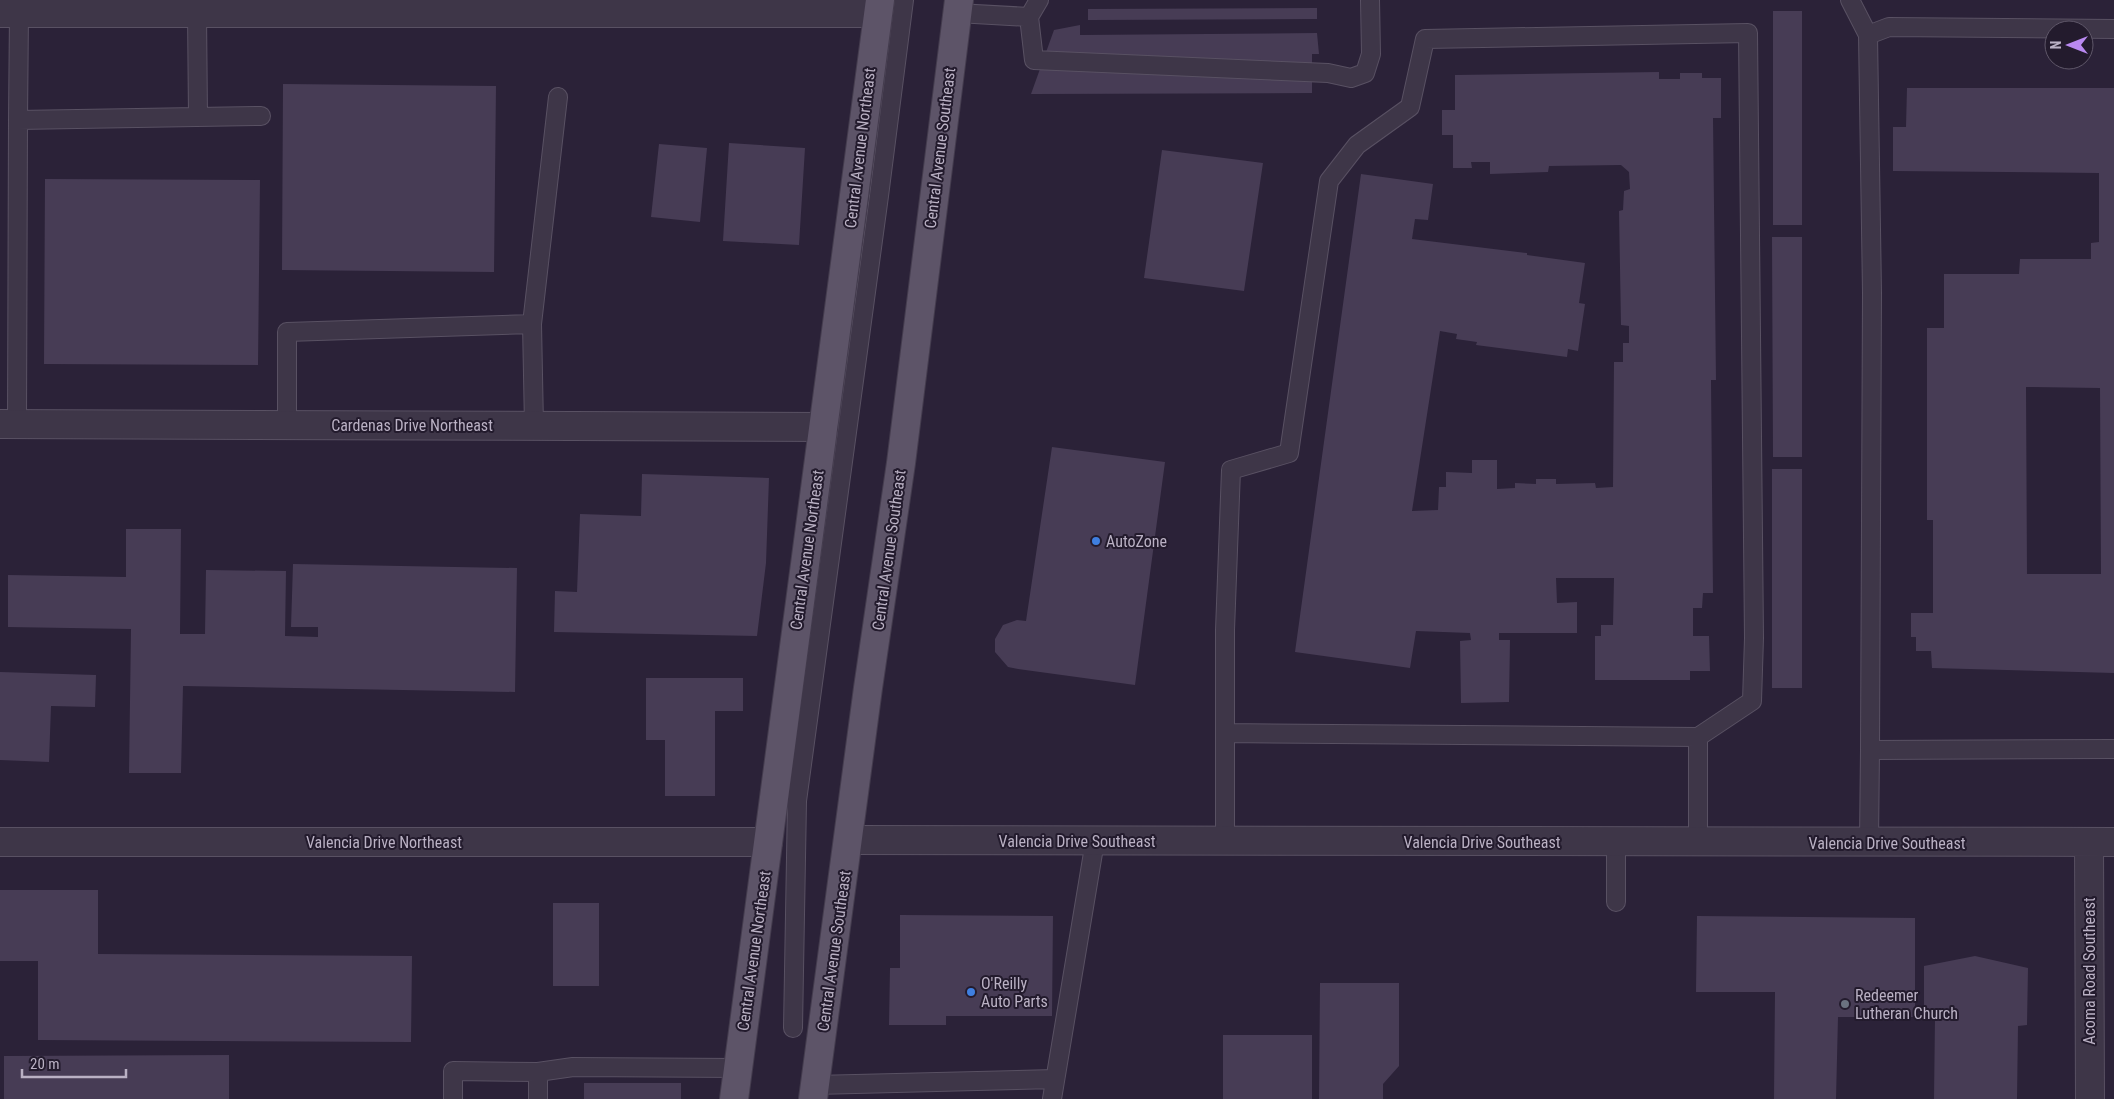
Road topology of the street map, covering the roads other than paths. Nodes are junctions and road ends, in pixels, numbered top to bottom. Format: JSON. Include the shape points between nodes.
{"nodes":[{"id":1,"x":904,"y":0,"type":"edge"},
{"id":2,"x":1039,"y":0,"type":"edge"},
{"id":3,"x":1370,"y":0,"type":"edge"},
{"id":4,"x":1850,"y":0,"type":"edge"},
{"id":5,"x":958,"y":6,"type":"edge"},
{"id":6,"x":879,"y":7,"type":"edge"},
{"id":7,"x":9,"y":13,"type":"edge"},
{"id":8,"x":197,"y":13,"type":"junction"},
{"id":9,"x":1029,"y":17,"type":"junction"},
{"id":10,"x":2114,"y":29,"type":"edge"},
{"id":11,"x":1868,"y":35,"type":"junction"},
{"id":12,"x":558,"y":96,"type":"dead end"},
{"id":13,"x":261,"y":116,"type":"dead end"},
{"id":14,"x":198,"y":117,"type":"junction"},
{"id":15,"x":18,"y":120,"type":"junction"},
{"id":16,"x":532,"y":324,"type":"junction"},
{"id":17,"x":8,"y":424,"type":"edge"},
{"id":18,"x":287,"y":425,"type":"junction"},
{"id":19,"x":534,"y":426,"type":"junction"},
{"id":20,"x":824,"y":427,"type":"junction"},
{"id":21,"x":1225,"y":733,"type":"junction"},
{"id":22,"x":1698,"y":737,"type":"junction"},
{"id":23,"x":1870,"y":750,"type":"junction"},
{"id":24,"x":2114,"y":750,"type":"edge"},
{"id":25,"x":849,"y":840,"type":"junction"},
{"id":26,"x":1095,"y":841,"type":"junction"},
{"id":27,"x":1225,"y":841,"type":"junction"},
{"id":28,"x":0,"y":842,"type":"edge"},
{"id":29,"x":768,"y":842,"type":"junction"},
{"id":30,"x":1616,"y":842,"type":"junction"},
{"id":31,"x":1698,"y":842,"type":"junction"},
{"id":32,"x":1869,"y":842,"type":"junction"},
{"id":33,"x":2101,"y":842,"type":"edge"},
{"id":34,"x":1616,"y":902,"type":"dead end"},
{"id":35,"x":792,"y":1028,"type":"dead end"},
{"id":36,"x":738,"y":1068,"type":"junction"},
{"id":37,"x":538,"y":1072,"type":"junction"},
{"id":38,"x":1055,"y":1079,"type":"junction"},
{"id":39,"x":814,"y":1092,"type":"edge"},
{"id":40,"x":453,"y":1099,"type":"edge"},
{"id":41,"x":538,"y":1099,"type":"edge"},
{"id":42,"x":734,"y":1099,"type":"edge"},
{"id":43,"x":1052,"y":1099,"type":"edge"},
{"id":44,"x":2090,"y":1099,"type":"edge"}],
"edges":[{"from":1,"to":35,"type":"lane","name":"Central Avenue Northeast","via":[[797,801]]},
{"from":2,"to":9,"type":"lane"},
{"from":3,"to":9,"type":"lane","via":[[1371,54],[1365,73],[1351,78],[1328,73],[1034,60]]},
{"from":4,"to":11,"type":"lane"},
{"from":5,"to":9,"type":"lane"},
{"from":5,"to":25,"type":"main road","name":"Central Avenue Southeast","via":[[901,463]]},
{"from":6,"to":8,"type":"street"},
{"from":6,"to":20,"type":"main road","name":"Central Avenue Northeast"},
{"from":7,"to":8,"type":"street"},
{"from":7,"to":15,"type":"lane"},
{"from":8,"to":14,"type":"lane"},
{"from":10,"to":11,"type":"lane","via":[[1889,27]]},
{"from":11,"to":23,"type":"lane","via":[[1872,292]]},
{"from":12,"to":16,"type":"lane"},
{"from":13,"to":14,"type":"lane"},
{"from":14,"to":15,"type":"lane"},
{"from":15,"to":17,"type":"lane"},
{"from":16,"to":18,"type":"lane","via":[[287,332]]},
{"from":16,"to":19,"type":"lane"},
{"from":17,"to":18,"type":"street","name":"Cardenas Drive Northeast"},
{"from":18,"to":19,"type":"street","name":"Cardenas Drive Northeast"},
{"from":19,"to":20,"type":"street","name":"Cardenas Drive Northeast"},
{"from":20,"to":29,"type":"main road","name":"Central Avenue Northeast"},
{"from":21,"to":22,"type":"lane"},
{"from":21,"to":22,"type":"lane","via":[[1231,470],[1289,453],[1329,181],[1357,145],[1410,106],[1425,39],[1748,33],[1752,701]]},
{"from":21,"to":27,"type":"lane"},
{"from":22,"to":31,"type":"lane"},
{"from":23,"to":24,"type":"lane"},
{"from":23,"to":32,"type":"lane"},
{"from":25,"to":26,"type":"street","name":"Valencia Drive Southeast"},
{"from":25,"to":39,"type":"main road","name":"Central Avenue Southeast"},
{"from":26,"to":27,"type":"street","name":"Valencia Drive Southeast"},
{"from":26,"to":38,"type":"lane"},
{"from":27,"to":30,"type":"street","name":"Valencia Drive Southeast"},
{"from":28,"to":29,"type":"street","name":"Valencia Drive Northeast"},
{"from":29,"to":36,"type":"main road","name":"Central Avenue Northeast"},
{"from":30,"to":31,"type":"street","name":"Valencia Drive Southeast"},
{"from":30,"to":34,"type":"lane"},
{"from":31,"to":32,"type":"street","name":"Valencia Drive Southeast"},
{"from":32,"to":33,"type":"street","name":"Valencia Drive Southeast"},
{"from":33,"to":44,"type":"street","name":"Acoma Road Southeast"},
{"from":36,"to":37,"type":"lane","via":[[573,1067]]},
{"from":36,"to":42,"type":"main road","name":"Central Avenue Northeast"},
{"from":37,"to":40,"type":"lane","via":[[453,1071]]},
{"from":37,"to":41,"type":"lane"},
{"from":38,"to":39,"type":"lane"},
{"from":38,"to":43,"type":"lane"}]}
